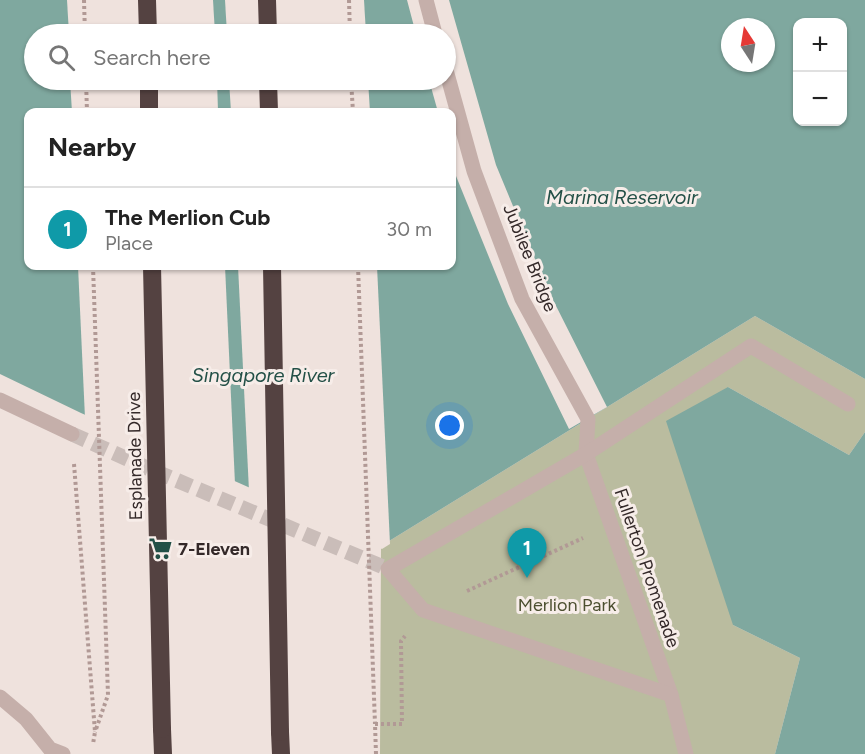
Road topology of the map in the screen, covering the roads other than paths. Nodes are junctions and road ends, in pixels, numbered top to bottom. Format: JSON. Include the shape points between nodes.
{"nodes":[{"id":1,"x":147,"y":0,"type":"edge"},
{"id":2,"x":267,"y":0,"type":"edge"},
{"id":3,"x":426,"y":0,"type":"edge"},
{"id":4,"x":148,"y":24,"type":"edge"},
{"id":5,"x":268,"y":24,"type":"edge"},
{"id":6,"x":432,"y":24,"type":"edge"},
{"id":7,"x":149,"y":90,"type":"edge"},
{"id":8,"x":268,"y":90,"type":"edge"},
{"id":9,"x":452,"y":90,"type":"edge"},
{"id":10,"x":149,"y":108,"type":"edge"},
{"id":11,"x":269,"y":108,"type":"edge"},
{"id":12,"x":152,"y":270,"type":"edge"},
{"id":13,"x":272,"y":270,"type":"edge"},
{"id":14,"x":0,"y":400,"type":"edge"},
{"id":15,"x":848,"y":404,"type":"dead end"},
{"id":16,"x":72,"y":434,"type":"tunnel mouth"},
{"id":17,"x":586,"y":454,"type":"junction"},
{"id":18,"x":671,"y":695,"type":"junction"},
{"id":19,"x":0,"y":697,"type":"edge"},
{"id":20,"x":63,"y":754,"type":"edge"},
{"id":21,"x":163,"y":754,"type":"edge"},
{"id":22,"x":281,"y":754,"type":"edge"},
{"id":23,"x":686,"y":754,"type":"edge"}],
"edges":[{"from":1,"to":4,"type":"highway"},
{"from":2,"to":5,"type":"highway"},
{"from":3,"to":6,"type":"street"},
{"from":7,"to":10,"type":"highway"},
{"from":8,"to":11,"type":"highway"},
{"from":9,"to":17,"type":"street","name":"Jubilee Bridge","via":[[474,171],[522,299],[588,418]]},
{"from":12,"to":21,"type":"highway","name":"Esplanade Drive","bridge":true},
{"from":13,"to":22,"type":"highway","bridge":true},
{"from":14,"to":16,"type":"street"},
{"from":15,"to":17,"type":"street","via":[[751,346]]},
{"from":17,"to":18,"type":"street","name":"Fullerton Promenade"},
{"from":17,"to":18,"type":"street","via":[[388,569],[423,610]]},
{"from":18,"to":23,"type":"street","name":"Fullerton Promenade"},
{"from":19,"to":20,"type":"street","via":[[26,719],[50,749]]}]}
